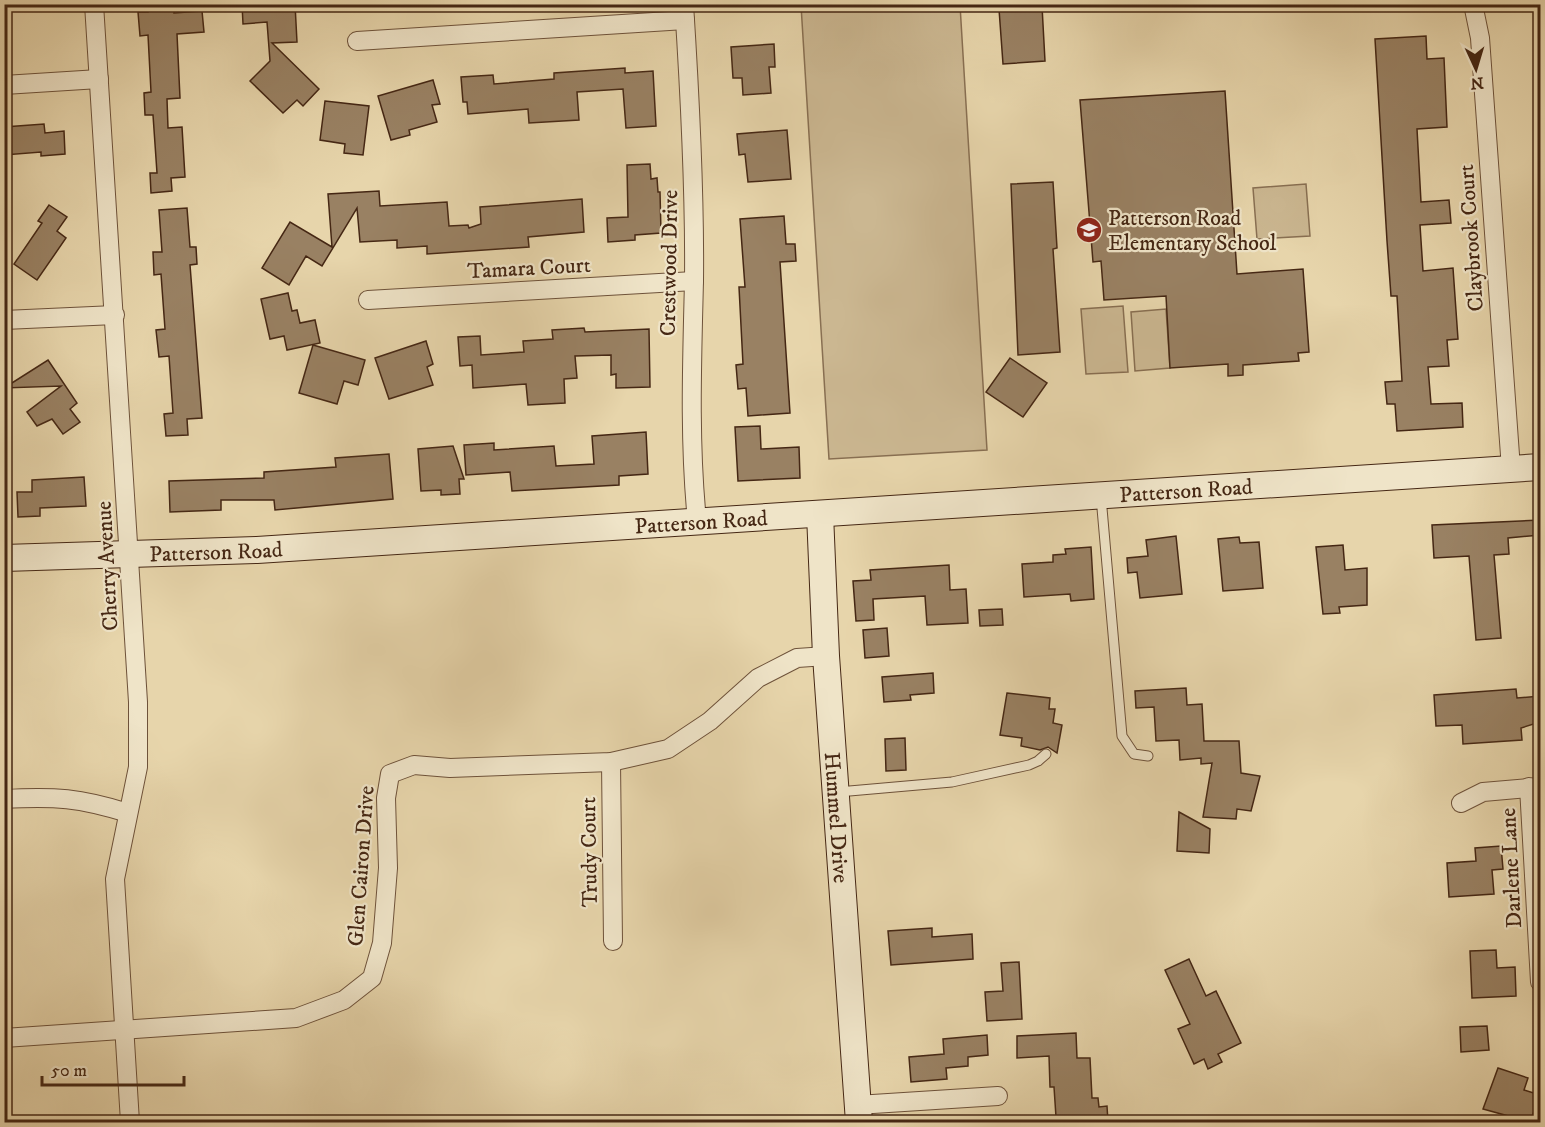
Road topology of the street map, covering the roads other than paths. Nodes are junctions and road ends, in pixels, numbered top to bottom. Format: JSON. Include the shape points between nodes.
{"nodes":[{"id":1,"x":94,"y":4,"type":"edge"},
{"id":2,"x":1473,"y":4,"type":"edge"},
{"id":3,"x":684,"y":12,"type":"edge"},
{"id":4,"x":357,"y":41,"type":"dead end"},
{"id":5,"x":99,"y":79,"type":"junction"},
{"id":6,"x":4,"y":85,"type":"edge"},
{"id":7,"x":694,"y":281,"type":"junction"},
{"id":8,"x":368,"y":300,"type":"dead end"},
{"id":9,"x":115,"y":315,"type":"junction"},
{"id":10,"x":4,"y":320,"type":"edge"},
{"id":11,"x":1540,"y":467,"type":"edge"},
{"id":12,"x":1511,"y":469,"type":"junction"},
{"id":13,"x":1101,"y":495,"type":"junction"},
{"id":14,"x":820,"y":513,"type":"junction"},
{"id":15,"x":697,"y":522,"type":"junction"},
{"id":16,"x":130,"y":554,"type":"junction"},
{"id":17,"x":4,"y":558,"type":"edge"},
{"id":18,"x":826,"y":656,"type":"junction"},
{"id":19,"x":1046,"y":754,"type":"dead end"},
{"id":20,"x":1148,"y":756,"type":"dead end"},
{"id":21,"x":611,"y":762,"type":"junction"},
{"id":22,"x":1535,"y":787,"type":"edge"},
{"id":23,"x":836,"y":792,"type":"junction"},
{"id":24,"x":4,"y":800,"type":"edge"},
{"id":25,"x":1461,"y":803,"type":"dead end"},
{"id":26,"x":128,"y":813,"type":"junction"},
{"id":27,"x":613,"y":941,"type":"dead end"},
{"id":28,"x":1540,"y":982,"type":"edge"},
{"id":29,"x":124,"y":1030,"type":"junction"},
{"id":30,"x":4,"y":1038,"type":"edge"},
{"id":31,"x":998,"y":1096,"type":"dead end"},
{"id":32,"x":858,"y":1114,"type":"edge"},
{"id":33,"x":130,"y":1122,"type":"edge"}],
"edges":[{"from":1,"to":5,"type":"street","name":"Cherry Avenue"},
{"from":2,"to":12,"type":"street","name":"Claybrook Court","via":[[1480,38]]},
{"from":3,"to":4,"type":"street"},
{"from":3,"to":7,"type":"street","name":"Crestwood Drive","via":[[693,149]]},
{"from":5,"to":6,"type":"street"},
{"from":5,"to":9,"type":"street","name":"Cherry Avenue"},
{"from":7,"to":8,"type":"street","name":"Tamara Court"},
{"from":7,"to":15,"type":"street","name":"Crestwood Drive","via":[[690,376]]},
{"from":9,"to":10,"type":"street"},
{"from":9,"to":16,"type":"street","name":"Cherry Avenue"},
{"from":11,"to":12,"type":"street","name":"Patterson Road"},
{"from":12,"to":13,"type":"street","name":"Patterson Road"},
{"from":13,"to":14,"type":"street","name":"Patterson Road"},
{"from":13,"to":20,"type":"lane","via":[[1122,736],[1134,754]]},
{"from":14,"to":15,"type":"street","name":"Patterson Road"},
{"from":14,"to":18,"type":"street","name":"Hummel Drive"},
{"from":15,"to":16,"type":"street","name":"Patterson Road","via":[[257,550]]},
{"from":16,"to":17,"type":"street","name":"Patterson Road"},
{"from":16,"to":26,"type":"street","name":"Cherry Avenue","via":[[138,766]]},
{"from":18,"to":21,"type":"street","name":"Glen Cairon Drive","via":[[797,658],[758,678],[710,722],[668,748]]},
{"from":18,"to":23,"type":"street","name":"Hummel Drive"},
{"from":19,"to":23,"type":"lane","via":[[1029,765],[952,782]]},
{"from":21,"to":27,"type":"street","name":"Trudy Court"},
{"from":21,"to":29,"type":"street","name":"Glen Cairon Drive","via":[[450,768],[414,765],[390,774],[382,943],[372,978],[344,1000],[296,1018]]},
{"from":22,"to":25,"type":"street","via":[[1483,792]]},
{"from":22,"to":28,"type":"street","name":"Darlene Lane"},
{"from":23,"to":32,"type":"street","name":"Hummel Drive"},
{"from":24,"to":26,"type":"street","via":[[59,798],[87,801]]},
{"from":26,"to":29,"type":"street","name":"Cherry Avenue","via":[[115,879]]},
{"from":29,"to":30,"type":"street","name":"Glen Cairon Drive"},
{"from":29,"to":33,"type":"street","name":"Cherry Avenue"},
{"from":31,"to":32,"type":"street"}]}
